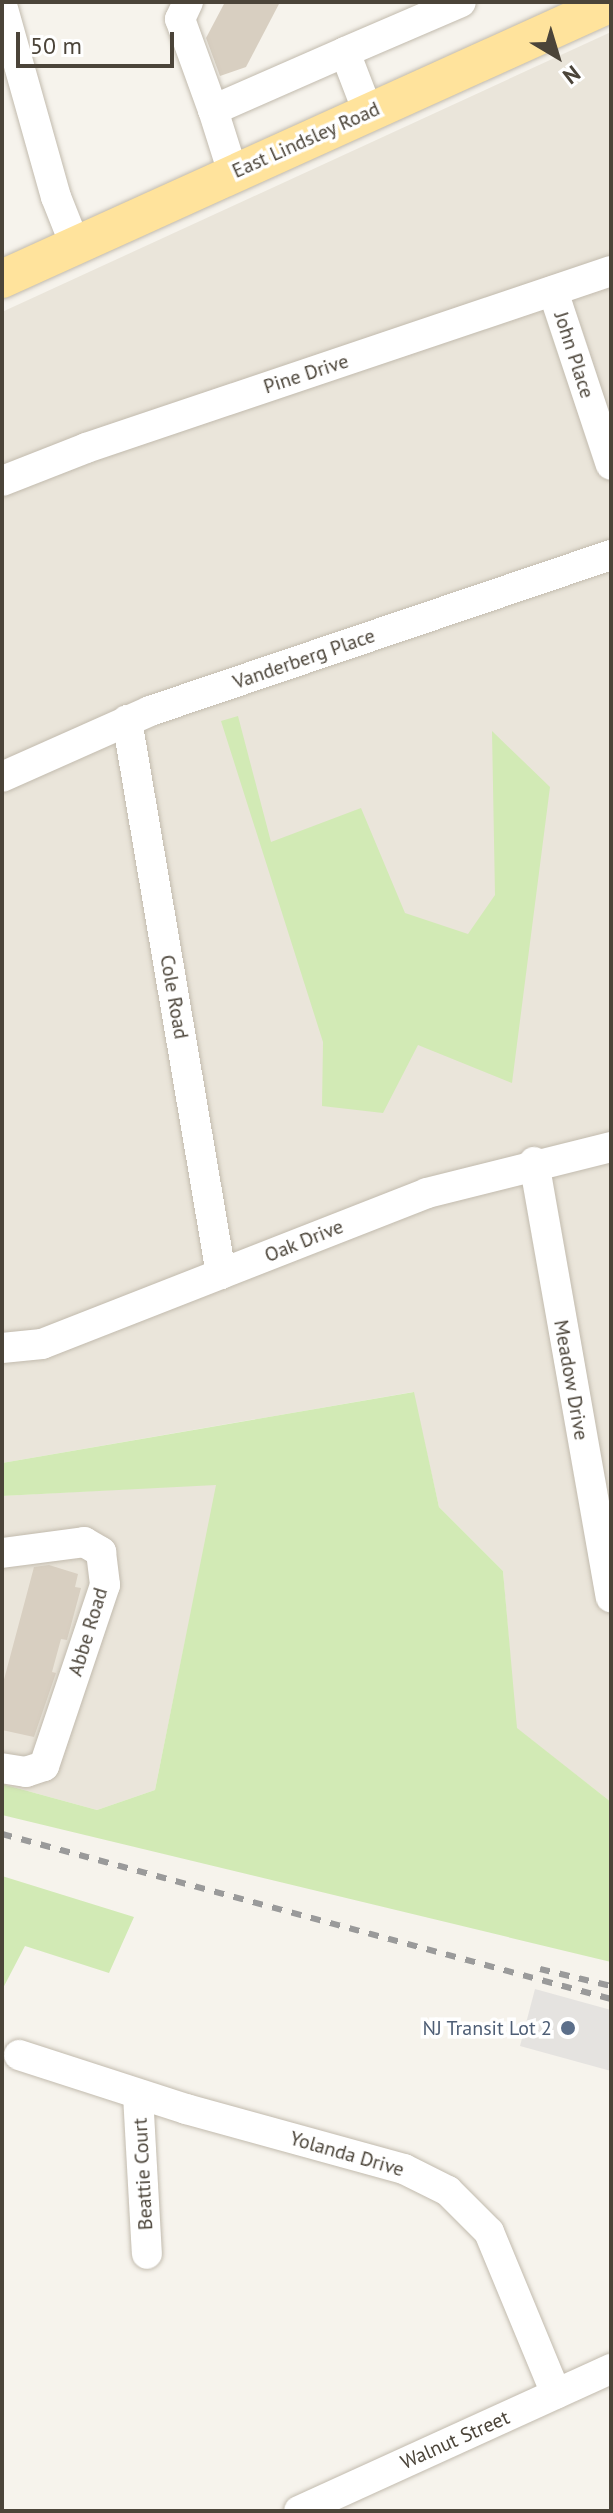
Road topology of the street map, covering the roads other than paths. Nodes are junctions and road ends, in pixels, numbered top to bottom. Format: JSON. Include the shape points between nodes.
{"nodes":[{"id":1,"x":188,"y":2,"type":"edge"},
{"id":2,"x":461,"y":2,"type":"edge"},
{"id":3,"x":611,"y":3,"type":"edge"},
{"id":4,"x":2,"y":5,"type":"edge"},
{"id":5,"x":345,"y":52,"type":"junction"},
{"id":6,"x":213,"y":110,"type":"junction"},
{"id":7,"x":368,"y":112,"type":"junction"},
{"id":8,"x":233,"y":173,"type":"junction"},
{"id":9,"x":75,"y":245,"type":"junction"},
{"id":10,"x":611,"y":271,"type":"edge"},
{"id":11,"x":2,"y":279,"type":"edge"},
{"id":12,"x":553,"y":291,"type":"junction"},
{"id":13,"x":611,"y":465,"type":"edge"},
{"id":14,"x":2,"y":481,"type":"edge"},
{"id":15,"x":611,"y":555,"type":"edge"},
{"id":16,"x":127,"y":720,"type":"junction"},
{"id":17,"x":2,"y":777,"type":"edge"},
{"id":18,"x":611,"y":1147,"type":"edge"},
{"id":19,"x":534,"y":1162,"type":"junction"},
{"id":20,"x":221,"y":1274,"type":"junction"},
{"id":21,"x":2,"y":1348,"type":"edge"},
{"id":22,"x":2,"y":1553,"type":"edge"},
{"id":23,"x":611,"y":1597,"type":"edge"},
{"id":24,"x":2,"y":1768,"type":"edge"},
{"id":25,"x":19,"y":2055,"type":"dead end"},
{"id":26,"x":138,"y":2095,"type":"junction"},
{"id":27,"x":147,"y":2254,"type":"dead end"},
{"id":28,"x":611,"y":2369,"type":"edge"},
{"id":29,"x":556,"y":2394,"type":"junction"},
{"id":30,"x":299,"y":2511,"type":"edge"}],
"edges":[{"from":1,"to":6,"type":"street","via":[[180,19]]},
{"from":2,"to":5,"type":"street"},
{"from":3,"to":7,"type":"main road","name":"East Lindsley Road"},
{"from":4,"to":9,"type":"street","via":[[56,197]]},
{"from":5,"to":6,"type":"street"},
{"from":5,"to":7,"type":"street"},
{"from":6,"to":8,"type":"street"},
{"from":7,"to":8,"type":"main road","name":"East Lindsley Road"},
{"from":8,"to":9,"type":"main road","name":"East Lindsley Road"},
{"from":9,"to":11,"type":"main road","name":"East Lindsley Road"},
{"from":10,"to":12,"type":"street","name":"Pine Drive"},
{"from":12,"to":13,"type":"street","name":"John Place"},
{"from":12,"to":14,"type":"street","name":"Pine Drive"},
{"from":15,"to":16,"type":"street","name":"Vanderberg Place"},
{"from":16,"to":17,"type":"street","name":"Vanderberg Place"},
{"from":16,"to":20,"type":"street","name":"Cole Road"},
{"from":18,"to":19,"type":"street","name":"Oak Drive"},
{"from":19,"to":20,"type":"street","name":"Oak Drive","via":[[427,1193]]},
{"from":19,"to":23,"type":"street","name":"Meadow Drive"},
{"from":20,"to":21,"type":"street","name":"Oak Drive","via":[[42,1344]]},
{"from":22,"to":24,"type":"street","name":"Abbe Road","via":[[84,1542],[101,1552],[105,1585],[44,1766],[26,1772]]},
{"from":25,"to":26,"type":"street","name":"Yolanda Drive"},
{"from":26,"to":27,"type":"street","name":"Beattie Court"},
{"from":26,"to":29,"type":"street","name":"Yolanda Drive","via":[[394,2166],[448,2191],[489,2232]]},
{"from":28,"to":29,"type":"street","name":"Walnut Street"},
{"from":29,"to":30,"type":"street","name":"Walnut Street"}]}
